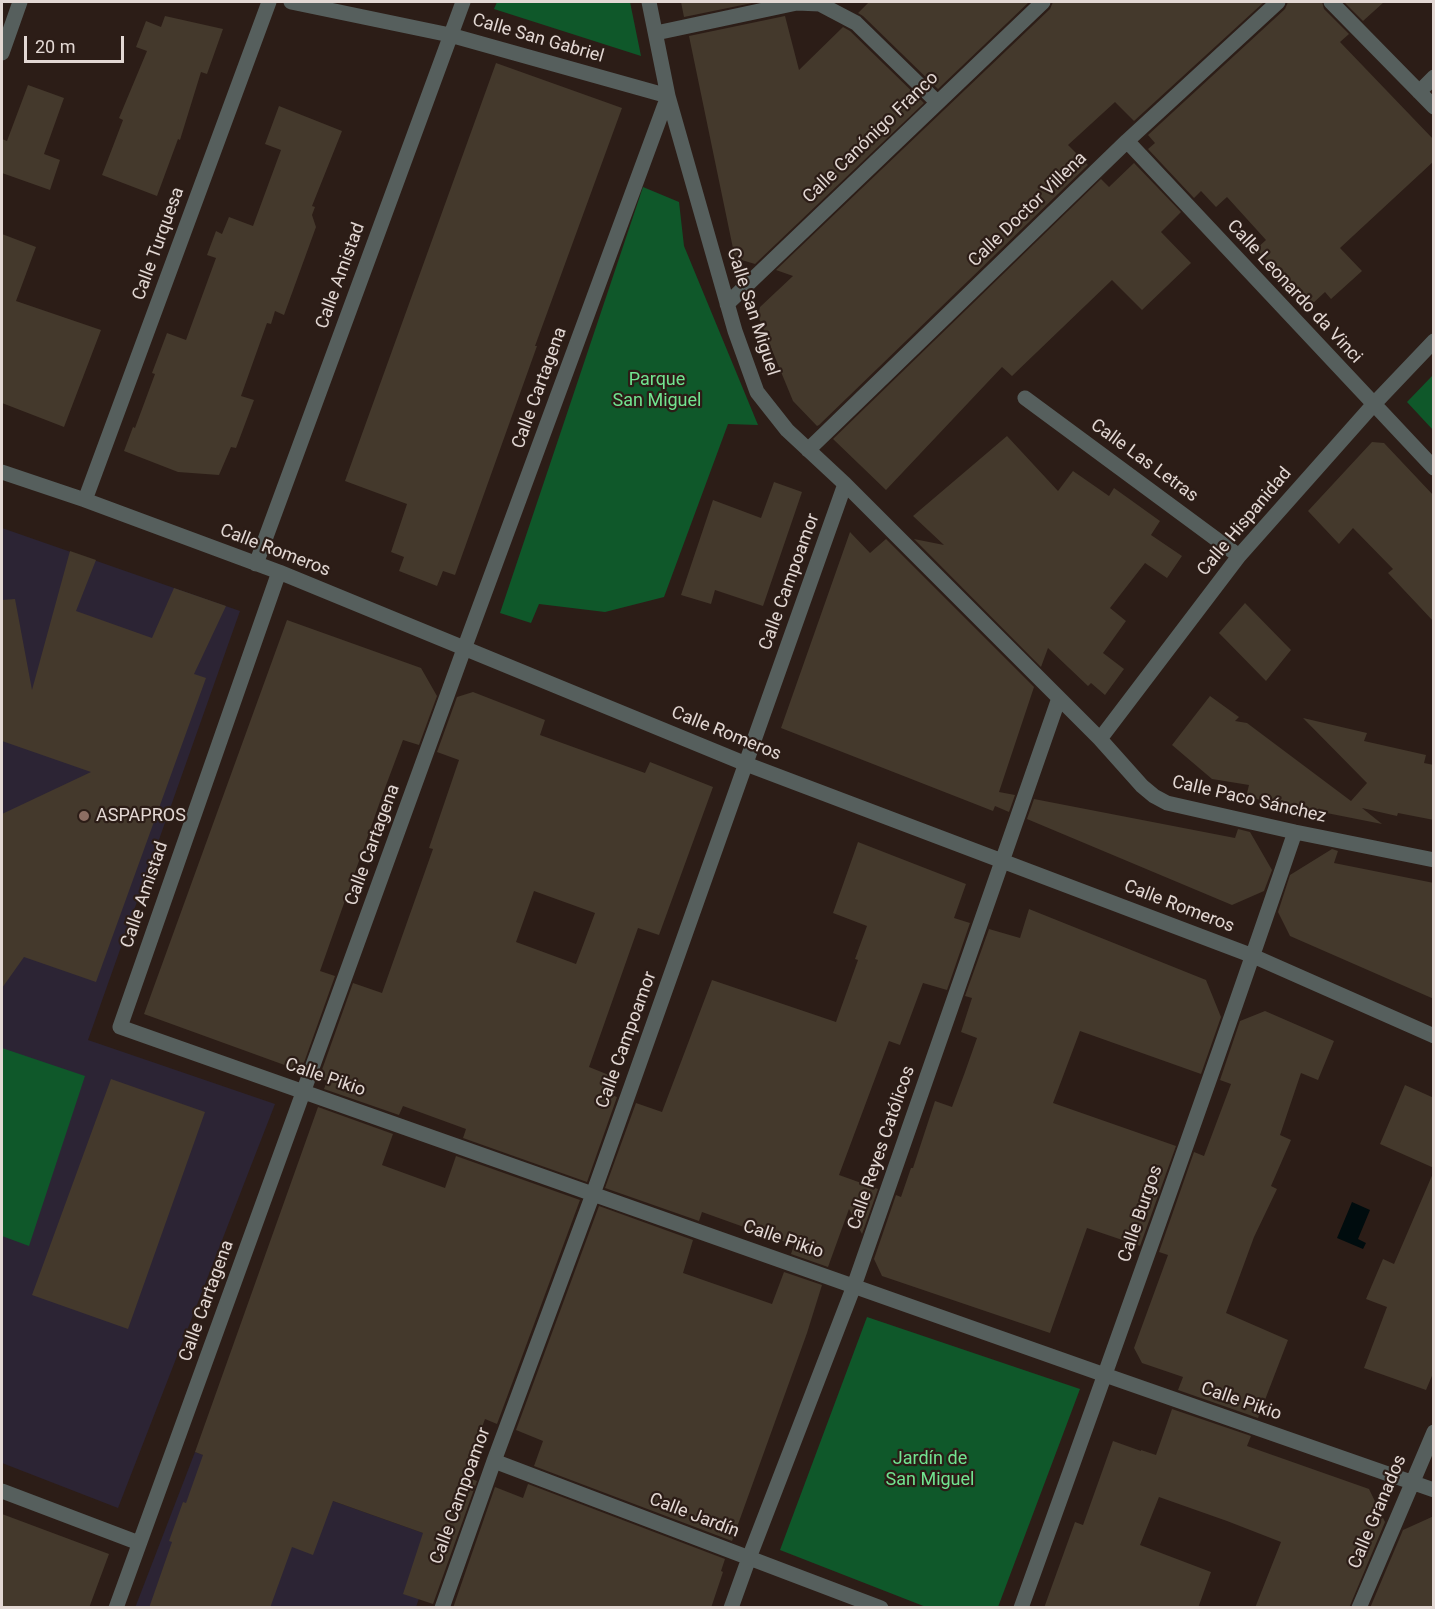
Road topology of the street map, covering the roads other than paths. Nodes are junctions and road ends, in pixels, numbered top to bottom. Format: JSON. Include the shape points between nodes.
{"nodes":[{"id":1,"x":20,"y":2,"type":"edge"},
{"id":2,"x":269,"y":2,"type":"edge"},
{"id":3,"x":291,"y":2,"type":"edge"},
{"id":4,"x":463,"y":2,"type":"edge"},
{"id":5,"x":649,"y":2,"type":"edge"},
{"id":6,"x":797,"y":2,"type":"edge"},
{"id":7,"x":1043,"y":2,"type":"edge"},
{"id":8,"x":1278,"y":2,"type":"edge"},
{"id":9,"x":1331,"y":2,"type":"edge"},
{"id":10,"x":656,"y":33,"type":"junction"},
{"id":11,"x":450,"y":35,"type":"junction"},
{"id":12,"x":2,"y":52,"type":"edge"},
{"id":13,"x":1434,"y":76,"type":"edge"},
{"id":14,"x":1419,"y":92,"type":"junction"},
{"id":15,"x":668,"y":96,"type":"junction"},
{"id":16,"x":937,"y":102,"type":"junction"},
{"id":17,"x":1434,"y":107,"type":"edge"},
{"id":18,"x":1127,"y":141,"type":"junction"},
{"id":19,"x":727,"y":303,"type":"junction"},
{"id":20,"x":1434,"y":341,"type":"edge"},
{"id":21,"x":1025,"y":398,"type":"dead end"},
{"id":22,"x":1373,"y":405,"type":"junction"},
{"id":23,"x":808,"y":450,"type":"junction"},
{"id":24,"x":1434,"y":468,"type":"edge"},
{"id":25,"x":2,"y":472,"type":"edge"},
{"id":26,"x":845,"y":484,"type":"junction"},
{"id":27,"x":85,"y":500,"type":"junction"},
{"id":28,"x":1239,"y":556,"type":"junction"},
{"id":29,"x":256,"y":564,"type":"junction"},
{"id":30,"x":279,"y":572,"type":"junction"},
{"id":31,"x":464,"y":649,"type":"junction"},
{"id":32,"x":1059,"y":698,"type":"junction"},
{"id":33,"x":1100,"y":739,"type":"junction"},
{"id":34,"x":746,"y":764,"type":"junction"},
{"id":35,"x":1295,"y":832,"type":"junction"},
{"id":36,"x":1434,"y":860,"type":"edge"},
{"id":37,"x":1003,"y":861,"type":"junction"},
{"id":38,"x":1253,"y":956,"type":"junction"},
{"id":39,"x":120,"y":1027,"type":"joint"},
{"id":40,"x":1434,"y":1036,"type":"edge"},
{"id":41,"x":304,"y":1092,"type":"junction"},
{"id":42,"x":593,"y":1194,"type":"junction"},
{"id":43,"x":854,"y":1286,"type":"junction"},
{"id":44,"x":1105,"y":1375,"type":"junction"},
{"id":45,"x":1434,"y":1432,"type":"edge"},
{"id":46,"x":494,"y":1461,"type":"junction"},
{"id":47,"x":1413,"y":1482,"type":"junction"},
{"id":48,"x":1434,"y":1490,"type":"edge"},
{"id":49,"x":2,"y":1491,"type":"edge"},
{"id":50,"x":140,"y":1543,"type":"junction"},
{"id":51,"x":748,"y":1558,"type":"junction"},
{"id":52,"x":116,"y":1608,"type":"edge"},
{"id":53,"x":442,"y":1608,"type":"edge"},
{"id":54,"x":731,"y":1608,"type":"edge"},
{"id":55,"x":881,"y":1608,"type":"edge"},
{"id":56,"x":1022,"y":1608,"type":"edge"},
{"id":57,"x":1359,"y":1608,"type":"edge"}],
"edges":[{"from":1,"to":12,"type":"street"},
{"from":2,"to":27,"type":"street","name":"Calle Turquesa"},
{"from":3,"to":11,"type":"street","name":"Calle San Gabriel"},
{"from":4,"to":11,"type":"street","name":"Calle Amistad"},
{"from":5,"to":10,"type":"street","name":"Calle San Miguel"},
{"from":6,"to":10,"type":"street"},
{"from":6,"to":16,"type":"street","via":[[820,4],[856,23]]},
{"from":7,"to":16,"type":"street","name":"Calle Canónigo Franco"},
{"from":8,"to":18,"type":"street","name":"Calle Doctor Villena"},
{"from":9,"to":14,"type":"street"},
{"from":10,"to":15,"type":"street","name":"Calle San Miguel"},
{"from":11,"to":15,"type":"street","name":"Calle San Gabriel"},
{"from":11,"to":29,"type":"street","name":"Calle Amistad"},
{"from":13,"to":14,"type":"street"},
{"from":14,"to":17,"type":"street"},
{"from":15,"to":19,"type":"street","name":"Calle San Miguel"},
{"from":15,"to":31,"type":"street","name":"Calle Cartagena"},
{"from":16,"to":19,"type":"street","name":"Calle Canónigo Franco"},
{"from":18,"to":22,"type":"street","name":"Calle Leonardo da Vinci"},
{"from":18,"to":23,"type":"street","name":"Calle Doctor Villena"},
{"from":19,"to":23,"type":"street","name":"Calle San Miguel","via":[[757,392]]},
{"from":20,"to":22,"type":"street","name":"Calle Hispanidad"},
{"from":21,"to":28,"type":"street","name":"Calle Las Letras"},
{"from":22,"to":24,"type":"street","name":"Calle Leonardo da Vinci"},
{"from":22,"to":28,"type":"street","name":"Calle Hispanidad"},
{"from":23,"to":26,"type":"street","name":"Calle San Miguel"},
{"from":25,"to":27,"type":"street","name":"Calle Romeros"},
{"from":26,"to":32,"type":"street","name":"Calle San Miguel"},
{"from":26,"to":34,"type":"street","name":"Calle Campoamor"},
{"from":27,"to":29,"type":"street","name":"Calle Romeros"},
{"from":28,"to":33,"type":"street","name":"Calle Hispanidad"},
{"from":29,"to":30,"type":"street","name":"Calle Romeros"},
{"from":30,"to":31,"type":"street","name":"Calle Romeros"},
{"from":30,"to":39,"type":"street","name":"Calle Amistad"},
{"from":31,"to":34,"type":"street","name":"Calle Romeros"},
{"from":31,"to":41,"type":"street","name":"Calle Cartagena"},
{"from":32,"to":33,"type":"street","name":"Calle Paco Sánchez"},
{"from":32,"to":37,"type":"street","name":"Calle Reyes Católicos"},
{"from":33,"to":35,"type":"street","name":"Calle Paco Sánchez","via":[[1142,786],[1167,803]]},
{"from":34,"to":37,"type":"street","name":"Calle Romeros"},
{"from":34,"to":42,"type":"street","name":"Calle Campoamor"},
{"from":35,"to":36,"type":"street","name":"Calle Paco Sánchez"},
{"from":35,"to":38,"type":"street","name":"Calle Burgos"},
{"from":37,"to":38,"type":"street","name":"Calle Romeros"},
{"from":37,"to":43,"type":"street","name":"Calle Reyes Católicos"},
{"from":38,"to":40,"type":"street","name":"Calle Romeros"},
{"from":38,"to":44,"type":"street","name":"Calle Burgos"},
{"from":39,"to":41,"type":"street","name":"Calle Pikio"},
{"from":41,"to":42,"type":"street","name":"Calle Pikio"},
{"from":41,"to":50,"type":"street","name":"Calle Cartagena"},
{"from":42,"to":43,"type":"street","name":"Calle Pikio"},
{"from":42,"to":46,"type":"street","name":"Calle Campoamor"},
{"from":43,"to":44,"type":"street","name":"Calle Pikio"},
{"from":43,"to":51,"type":"street","name":"Calle Reyes Católicos"},
{"from":44,"to":47,"type":"street","name":"Calle Pikio"},
{"from":44,"to":56,"type":"street","name":"Calle Burgos"},
{"from":45,"to":47,"type":"street","name":"Calle Granados"},
{"from":46,"to":51,"type":"street","name":"Calle Jardín"},
{"from":46,"to":53,"type":"street","name":"Calle Campoamor"},
{"from":47,"to":48,"type":"street","name":"Calle Pikio"},
{"from":47,"to":57,"type":"street","name":"Calle Granados"},
{"from":49,"to":50,"type":"street"},
{"from":50,"to":52,"type":"street","name":"Calle Cartagena"},
{"from":51,"to":54,"type":"street","name":"Calle Reyes Católicos"},
{"from":51,"to":55,"type":"street","name":"Calle Jardín"}]}
